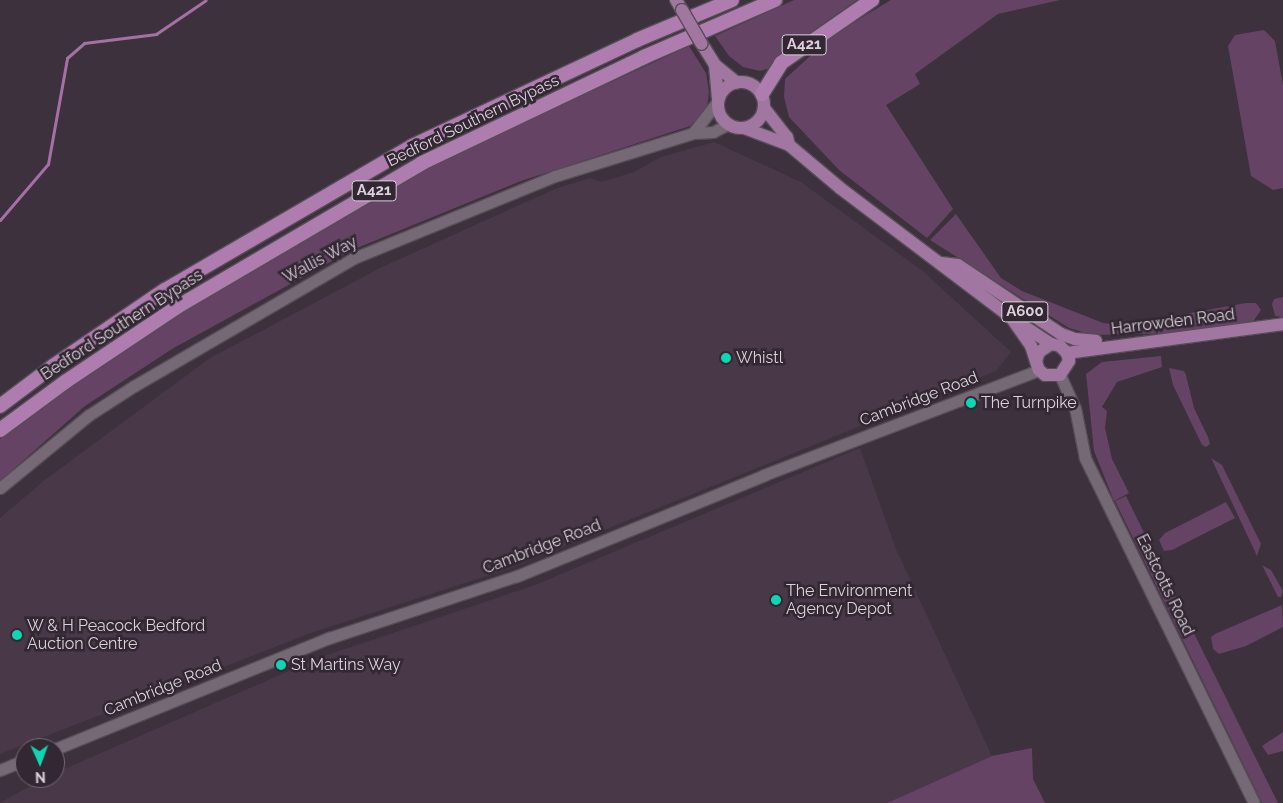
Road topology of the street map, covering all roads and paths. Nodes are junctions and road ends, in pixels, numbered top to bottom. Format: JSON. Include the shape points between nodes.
{"nodes":[{"id":1,"x":732,"y":0,"type":"edge"},
{"id":2,"x":775,"y":0,"type":"edge"},
{"id":3,"x":872,"y":0,"type":"edge"},
{"id":4,"x":679,"y":5,"type":"edge"},
{"id":5,"x":715,"y":65,"type":"junction"},
{"id":6,"x":737,"y":83,"type":"junction"},
{"id":7,"x":718,"y":101,"type":"junction"},
{"id":8,"x":763,"y":101,"type":"junction"},
{"id":9,"x":728,"y":124,"type":"junction"},
{"id":10,"x":744,"y":128,"type":"junction"},
{"id":11,"x":693,"y":133,"type":"junction"},
{"id":12,"x":789,"y":145,"type":"junction"},
{"id":13,"x":941,"y":262,"type":"junction"},
{"id":14,"x":1013,"y":319,"type":"junction"},
{"id":15,"x":1283,"y":324,"type":"edge"},
{"id":16,"x":1051,"y":344,"type":"junction"},
{"id":17,"x":1115,"y":344,"type":"junction"},
{"id":18,"x":1067,"y":353,"type":"junction"},
{"id":19,"x":1038,"y":366,"type":"junction"},
{"id":20,"x":1060,"y":375,"type":"junction"},
{"id":21,"x":0,"y":406,"type":"edge"},
{"id":22,"x":0,"y":430,"type":"edge"},
{"id":23,"x":0,"y":488,"type":"edge"},
{"id":24,"x":65,"y":745,"type":"edge"},
{"id":25,"x":15,"y":764,"type":"edge"},
{"id":26,"x":0,"y":770,"type":"edge"},
{"id":27,"x":1254,"y":803,"type":"edge"}],
"edges":[{"from":1,"to":21,"type":"highway","name":"Bedford Southern Bypass","number":"A421","via":[[637,40],[412,146],[165,290]]},
{"from":2,"to":22,"type":"highway","name":"Bedford Southern Bypass","number":"A421","via":[[644,56],[422,163],[177,307]]},
{"from":3,"to":8,"type":"highway","number":"A421","via":[[781,63]]},
{"from":4,"to":5,"type":"main road","bridge":true},
{"from":5,"to":6,"type":"main road"},
{"from":5,"to":7,"type":"main road"},
{"from":6,"to":7,"type":"main road","via":[[721,94]]},
{"from":6,"to":8,"type":"main road","via":[[751,84]]},
{"from":7,"to":9,"type":"main road","via":[[720,114]]},
{"from":7,"to":11,"type":"street"},
{"from":8,"to":10,"type":"main road","via":[[758,120]]},
{"from":8,"to":12,"type":"main road"},
{"from":9,"to":10,"type":"main road"},
{"from":9,"to":11,"type":"street","name":"Wallis Way","via":[[714,132]]},
{"from":10,"to":12,"type":"main road","number":"A600"},
{"from":11,"to":23,"type":"street","name":"Wallis Way","via":[[547,179],[354,258],[89,415]]},
{"from":12,"to":13,"type":"main road","number":"A600","via":[[840,188]]},
{"from":13,"to":14,"type":"main road","number":"A600"},
{"from":13,"to":17,"type":"main road","number":"A600","via":[[958,265],[1061,334],[1084,341]]},
{"from":14,"to":16,"type":"main road","number":"A600"},
{"from":14,"to":19,"type":"main road","via":[[1031,346]]},
{"from":15,"to":17,"type":"main road","name":"Harrowden Road","number":"A600","via":[[1153,343]]},
{"from":16,"to":18,"type":"main road","number":"A600","via":[[1060,346]]},
{"from":16,"to":19,"type":"main road","number":"A600","via":[[1039,352]]},
{"from":17,"to":18,"type":"main road","name":"Harrowden Road","number":"A600"},
{"from":18,"to":20,"type":"main road","via":[[1069,361]]},
{"from":19,"to":20,"type":"main road","via":[[1053,377]]},
{"from":19,"to":24,"type":"street","name":"Cambridge Road","via":[[517,576],[329,638]]},
{"from":20,"to":27,"type":"street","name":"Eastcotts Road","via":[[1075,408],[1085,458]]},
{"from":25,"to":26,"type":"street"}]}
